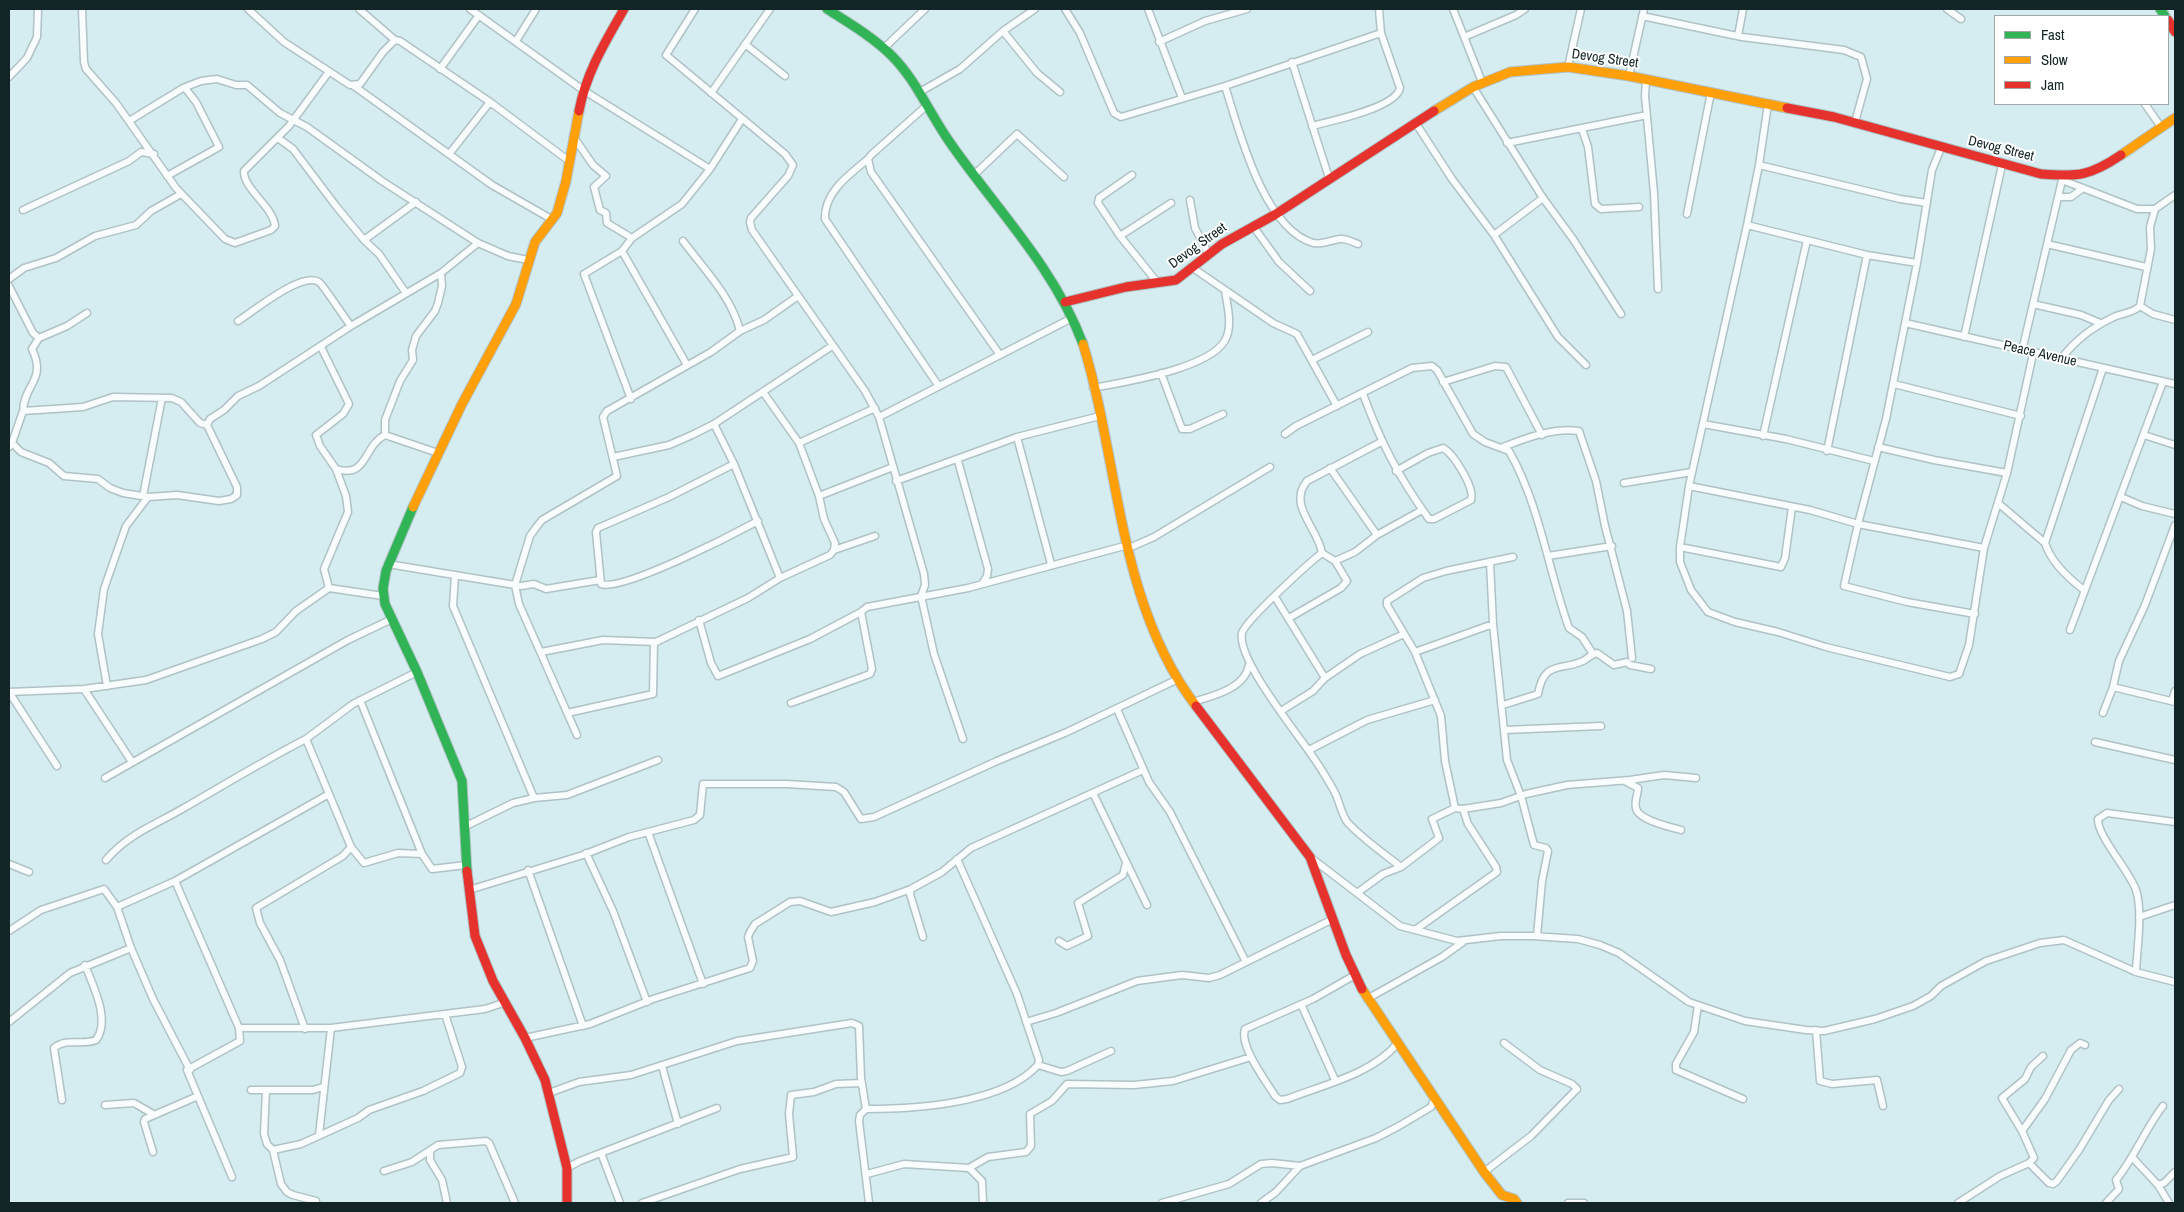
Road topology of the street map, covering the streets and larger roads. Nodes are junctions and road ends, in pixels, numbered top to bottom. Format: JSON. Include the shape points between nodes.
{"nodes":[{"id":1,"x":38,"y":9,"type":"edge"},
{"id":2,"x":82,"y":9,"type":"edge"},
{"id":3,"x":248,"y":9,"type":"edge"},
{"id":4,"x":359,"y":9,"type":"edge"},
{"id":5,"x":470,"y":9,"type":"edge"},
{"id":6,"x":536,"y":9,"type":"edge"},
{"id":7,"x":624,"y":9,"type":"edge"},
{"id":8,"x":695,"y":9,"type":"edge"},
{"id":9,"x":770,"y":9,"type":"edge"},
{"id":10,"x":827,"y":9,"type":"edge"},
{"id":11,"x":925,"y":9,"type":"edge"},
{"id":12,"x":1035,"y":9,"type":"edge"},
{"id":13,"x":1065,"y":9,"type":"edge"},
{"id":14,"x":1148,"y":9,"type":"edge"},
{"id":15,"x":1247,"y":9,"type":"edge"},
{"id":16,"x":1379,"y":9,"type":"edge"},
{"id":17,"x":1452,"y":9,"type":"edge"},
{"id":18,"x":1581,"y":9,"type":"edge"},
{"id":19,"x":1644,"y":9,"type":"edge"},
{"id":20,"x":1743,"y":9,"type":"edge"},
{"id":21,"x":1947,"y":9,"type":"edge"},
{"id":22,"x":1521,"y":10,"type":"edge"},
{"id":23,"x":1219,"y":12,"type":"edge"},
{"id":24,"x":478,"y":15,"type":"junction"},
{"id":25,"x":1642,"y":16,"type":"junction"},
{"id":26,"x":1961,"y":19,"type":"dead end"},
{"id":27,"x":1003,"y":31,"type":"junction"},
{"id":28,"x":1381,"y":33,"type":"junction"},
{"id":29,"x":1738,"y":36,"type":"junction"},
{"id":30,"x":1464,"y":38,"type":"junction"},
{"id":31,"x":395,"y":40,"type":"junction"},
{"id":32,"x":516,"y":41,"type":"junction"},
{"id":33,"x":1159,"y":42,"type":"junction"},
{"id":34,"x":745,"y":44,"type":"junction"},
{"id":35,"x":884,"y":48,"type":"junction"},
{"id":36,"x":1292,"y":62,"type":"junction"},
{"id":37,"x":1568,"y":67,"type":"junction"},
{"id":38,"x":440,"y":69,"type":"junction"},
{"id":39,"x":328,"y":73,"type":"junction"},
{"id":40,"x":785,"y":76,"type":"dead end"},
{"id":41,"x":1629,"y":76,"type":"junction"},
{"id":42,"x":9,"y":77,"type":"edge"},
{"id":43,"x":1646,"y":79,"type":"junction"},
{"id":44,"x":1482,"y":82,"type":"junction"},
{"id":45,"x":354,"y":86,"type":"junction"},
{"id":46,"x":1224,"y":86,"type":"junction"},
{"id":47,"x":1473,"y":87,"type":"junction"},
{"id":48,"x":185,"y":88,"type":"junction"},
{"id":49,"x":583,"y":90,"type":"junction"},
{"id":50,"x":1060,"y":92,"type":"dead end"},
{"id":51,"x":1711,"y":92,"type":"junction"},
{"id":52,"x":711,"y":93,"type":"junction"},
{"id":53,"x":918,"y":93,"type":"junction"},
{"id":54,"x":1182,"y":98,"type":"junction"},
{"id":55,"x":490,"y":102,"type":"junction"},
{"id":56,"x":1768,"y":104,"type":"junction"},
{"id":57,"x":2146,"y":105,"type":"edge"},
{"id":58,"x":926,"y":107,"type":"junction"},
{"id":59,"x":1647,"y":115,"type":"junction"},
{"id":60,"x":2175,"y":118,"type":"edge"},
{"id":61,"x":742,"y":119,"type":"junction"},
{"id":62,"x":129,"y":120,"type":"junction"},
{"id":63,"x":293,"y":121,"type":"junction"},
{"id":64,"x":1415,"y":122,"type":"junction"},
{"id":65,"x":1855,"y":122,"type":"junction"},
{"id":66,"x":1312,"y":126,"type":"junction"},
{"id":67,"x":2161,"y":127,"type":"junction"},
{"id":68,"x":1582,"y":128,"type":"junction"},
{"id":69,"x":573,"y":136,"type":"junction"},
{"id":70,"x":278,"y":138,"type":"junction"},
{"id":71,"x":1507,"y":144,"type":"junction"},
{"id":72,"x":1941,"y":148,"type":"junction"},
{"id":73,"x":450,"y":153,"type":"junction"},
{"id":74,"x":154,"y":154,"type":"junction"},
{"id":75,"x":868,"y":159,"type":"junction"},
{"id":76,"x":569,"y":160,"type":"junction"},
{"id":77,"x":1759,"y":165,"type":"junction"},
{"id":78,"x":2002,"y":165,"type":"junction"},
{"id":79,"x":710,"y":169,"type":"junction"},
{"id":80,"x":974,"y":174,"type":"junction"},
{"id":81,"x":167,"y":176,"type":"junction"},
{"id":82,"x":1132,"y":176,"type":"dead end"},
{"id":83,"x":1064,"y":177,"type":"dead end"},
{"id":84,"x":1329,"y":178,"type":"junction"},
{"id":85,"x":2062,"y":178,"type":"junction"},
{"id":86,"x":2083,"y":188,"type":"junction"},
{"id":87,"x":181,"y":194,"type":"junction"},
{"id":88,"x":2175,"y":195,"type":"edge"},
{"id":89,"x":2058,"y":197,"type":"junction"},
{"id":90,"x":1543,"y":198,"type":"junction"},
{"id":91,"x":1190,"y":200,"type":"dead end"},
{"id":92,"x":416,"y":202,"type":"junction"},
{"id":93,"x":1171,"y":203,"type":"dead end"},
{"id":94,"x":1927,"y":203,"type":"junction"},
{"id":95,"x":1639,"y":207,"type":"dead end"},
{"id":96,"x":2155,"y":209,"type":"junction"},
{"id":97,"x":23,"y":210,"type":"dead end"},
{"id":98,"x":1276,"y":214,"type":"junction"},
{"id":99,"x":1687,"y":214,"type":"dead end"},
{"id":100,"x":553,"y":220,"type":"junction"},
{"id":101,"x":1747,"y":225,"type":"junction"},
{"id":102,"x":1253,"y":226,"type":"junction"},
{"id":103,"x":1494,"y":235,"type":"junction"},
{"id":104,"x":1120,"y":236,"type":"junction"},
{"id":105,"x":632,"y":238,"type":"junction"},
{"id":106,"x":364,"y":240,"type":"junction"},
{"id":107,"x":1807,"y":240,"type":"junction"},
{"id":108,"x":683,"y":241,"type":"dead end"},
{"id":109,"x":478,"y":244,"type":"junction"},
{"id":110,"x":1358,"y":244,"type":"dead end"},
{"id":111,"x":2047,"y":244,"type":"junction"},
{"id":112,"x":622,"y":250,"type":"junction"},
{"id":113,"x":1208,"y":255,"type":"junction"},
{"id":114,"x":1866,"y":255,"type":"junction"},
{"id":115,"x":528,"y":260,"type":"junction"},
{"id":116,"x":1917,"y":263,"type":"junction"},
{"id":117,"x":2146,"y":267,"type":"junction"},
{"id":118,"x":1193,"y":268,"type":"junction"},
{"id":119,"x":441,"y":273,"type":"junction"},
{"id":120,"x":9,"y":279,"type":"edge"},
{"id":121,"x":1157,"y":282,"type":"junction"},
{"id":122,"x":9,"y":286,"type":"edge"},
{"id":123,"x":1658,"y":288,"type":"dead end"},
{"id":124,"x":1225,"y":290,"type":"junction"},
{"id":125,"x":1310,"y":291,"type":"dead end"},
{"id":126,"x":406,"y":293,"type":"junction"},
{"id":127,"x":798,"y":296,"type":"junction"},
{"id":128,"x":1065,"y":302,"type":"junction"},
{"id":129,"x":2033,"y":304,"type":"junction"},
{"id":130,"x":2140,"y":306,"type":"junction"},
{"id":131,"x":87,"y":313,"type":"dead end"},
{"id":132,"x":1621,"y":314,"type":"dead end"},
{"id":133,"x":1072,"y":318,"type":"junction"},
{"id":134,"x":2175,"y":320,"type":"edge"},
{"id":135,"x":238,"y":321,"type":"dead end"},
{"id":136,"x":1905,"y":323,"type":"junction"},
{"id":137,"x":2100,"y":323,"type":"junction"},
{"id":138,"x":351,"y":326,"type":"junction"},
{"id":139,"x":740,"y":331,"type":"junction"},
{"id":140,"x":1368,"y":332,"type":"dead end"},
{"id":141,"x":39,"y":338,"type":"junction"},
{"id":142,"x":1964,"y":338,"type":"junction"},
{"id":143,"x":832,"y":346,"type":"junction"},
{"id":144,"x":321,"y":347,"type":"junction"},
{"id":145,"x":2022,"y":351,"type":"junction"},
{"id":146,"x":2033,"y":354,"type":"junction"},
{"id":147,"x":1000,"y":355,"type":"junction"},
{"id":148,"x":2061,"y":359,"type":"junction"},
{"id":149,"x":1312,"y":360,"type":"junction"},
{"id":150,"x":687,"y":365,"type":"junction"},
{"id":151,"x":1586,"y":365,"type":"dead end"},
{"id":152,"x":2103,"y":368,"type":"junction"},
{"id":153,"x":1161,"y":373,"type":"junction"},
{"id":154,"x":1443,"y":382,"type":"junction"},
{"id":155,"x":2163,"y":382,"type":"junction"},
{"id":156,"x":1894,"y":384,"type":"junction"},
{"id":157,"x":2175,"y":384,"type":"edge"},
{"id":158,"x":938,"y":385,"type":"junction"},
{"id":159,"x":1093,"y":388,"type":"junction"},
{"id":160,"x":763,"y":392,"type":"junction"},
{"id":161,"x":1362,"y":394,"type":"junction"},
{"id":162,"x":162,"y":398,"type":"junction"},
{"id":163,"x":631,"y":399,"type":"junction"},
{"id":164,"x":1337,"y":406,"type":"junction"},
{"id":165,"x":876,"y":408,"type":"junction"},
{"id":166,"x":23,"y":411,"type":"junction"},
{"id":167,"x":1223,"y":414,"type":"dead end"},
{"id":168,"x":1100,"y":416,"type":"junction"},
{"id":169,"x":2021,"y":416,"type":"junction"},
{"id":170,"x":879,"y":417,"type":"junction"},
{"id":171,"x":714,"y":424,"type":"junction"},
{"id":172,"x":1703,"y":424,"type":"junction"},
{"id":173,"x":207,"y":425,"type":"junction"},
{"id":174,"x":1285,"y":434,"type":"dead end"},
{"id":175,"x":385,"y":435,"type":"junction"},
{"id":176,"x":1542,"y":435,"type":"junction"},
{"id":177,"x":2144,"y":435,"type":"junction"},
{"id":178,"x":1763,"y":436,"type":"junction"},
{"id":179,"x":1017,"y":437,"type":"junction"},
{"id":180,"x":1381,"y":442,"type":"junction"},
{"id":181,"x":799,"y":443,"type":"junction"},
{"id":182,"x":10,"y":445,"type":"edge"},
{"id":183,"x":2175,"y":445,"type":"edge"},
{"id":184,"x":1503,"y":447,"type":"junction"},
{"id":185,"x":1878,"y":447,"type":"junction"},
{"id":186,"x":1827,"y":450,"type":"junction"},
{"id":187,"x":438,"y":453,"type":"junction"},
{"id":188,"x":613,"y":457,"type":"junction"},
{"id":189,"x":958,"y":460,"type":"junction"},
{"id":190,"x":1874,"y":460,"type":"junction"},
{"id":191,"x":734,"y":464,"type":"junction"},
{"id":192,"x":893,"y":467,"type":"junction"},
{"id":193,"x":1270,"y":467,"type":"dead end"},
{"id":194,"x":1330,"y":468,"type":"junction"},
{"id":195,"x":336,"y":469,"type":"junction"},
{"id":196,"x":1396,"y":471,"type":"junction"},
{"id":197,"x":1692,"y":472,"type":"junction"},
{"id":198,"x":2007,"y":474,"type":"junction"},
{"id":199,"x":896,"y":481,"type":"junction"},
{"id":200,"x":1624,"y":483,"type":"dead end"},
{"id":201,"x":1688,"y":486,"type":"junction"},
{"id":202,"x":819,"y":496,"type":"junction"},
{"id":203,"x":2121,"y":496,"type":"junction"},
{"id":204,"x":146,"y":497,"type":"junction"},
{"id":205,"x":1998,"y":504,"type":"junction"},
{"id":206,"x":1792,"y":507,"type":"junction"},
{"id":207,"x":1422,"y":510,"type":"junction"},
{"id":208,"x":2175,"y":514,"type":"edge"},
{"id":209,"x":758,"y":521,"type":"junction"},
{"id":210,"x":1858,"y":524,"type":"junction"},
{"id":211,"x":2175,"y":525,"type":"edge"},
{"id":212,"x":1377,"y":535,"type":"junction"},
{"id":213,"x":875,"y":536,"type":"dead end"},
{"id":214,"x":2045,"y":543,"type":"junction"},
{"id":215,"x":1612,"y":546,"type":"junction"},
{"id":216,"x":1128,"y":547,"type":"junction"},
{"id":217,"x":1680,"y":547,"type":"junction"},
{"id":218,"x":1984,"y":548,"type":"junction"},
{"id":219,"x":834,"y":550,"type":"junction"},
{"id":220,"x":1322,"y":553,"type":"junction"},
{"id":221,"x":1548,"y":556,"type":"junction"},
{"id":222,"x":1513,"y":557,"type":"dead end"},
{"id":223,"x":1336,"y":560,"type":"junction"},
{"id":224,"x":1490,"y":562,"type":"junction"},
{"id":225,"x":388,"y":564,"type":"junction"},
{"id":226,"x":1051,"y":564,"type":"junction"},
{"id":227,"x":455,"y":575,"type":"junction"},
{"id":228,"x":780,"y":578,"type":"junction"},
{"id":229,"x":600,"y":580,"type":"junction"},
{"id":230,"x":982,"y":584,"type":"junction"},
{"id":231,"x":515,"y":585,"type":"junction"},
{"id":232,"x":330,"y":588,"type":"junction"},
{"id":233,"x":2084,"y":590,"type":"junction"},
{"id":234,"x":383,"y":596,"type":"junction"},
{"id":235,"x":921,"y":596,"type":"junction"},
{"id":236,"x":1275,"y":597,"type":"junction"},
{"id":237,"x":861,"y":612,"type":"junction"},
{"id":238,"x":1975,"y":614,"type":"junction"},
{"id":239,"x":1289,"y":618,"type":"junction"},
{"id":240,"x":392,"y":619,"type":"junction"},
{"id":241,"x":699,"y":620,"type":"junction"},
{"id":242,"x":1492,"y":624,"type":"junction"},
{"id":243,"x":2070,"y":630,"type":"dead end"},
{"id":244,"x":1404,"y":634,"type":"junction"},
{"id":245,"x":654,"y":642,"type":"junction"},
{"id":246,"x":541,"y":652,"type":"junction"},
{"id":247,"x":1415,"y":652,"type":"junction"},
{"id":248,"x":1593,"y":654,"type":"junction"},
{"id":249,"x":1632,"y":658,"type":"dead end"},
{"id":250,"x":1250,"y":665,"type":"junction"},
{"id":251,"x":1651,"y":669,"type":"dead end"},
{"id":252,"x":417,"y":672,"type":"junction"},
{"id":253,"x":1325,"y":678,"type":"junction"},
{"id":254,"x":1176,"y":680,"type":"junction"},
{"id":255,"x":106,"y":686,"type":"junction"},
{"id":256,"x":2113,"y":686,"type":"junction"},
{"id":257,"x":84,"y":689,"type":"junction"},
{"id":258,"x":2175,"y":691,"type":"edge"},
{"id":259,"x":9,"y":692,"type":"edge"},
{"id":260,"x":360,"y":700,"type":"junction"},
{"id":261,"x":1435,"y":700,"type":"junction"},
{"id":262,"x":2173,"y":701,"type":"edge"},
{"id":263,"x":1193,"y":702,"type":"junction"},
{"id":264,"x":791,"y":703,"type":"dead end"},
{"id":265,"x":1503,"y":704,"type":"junction"},
{"id":266,"x":1117,"y":709,"type":"junction"},
{"id":267,"x":1281,"y":711,"type":"junction"},
{"id":268,"x":567,"y":713,"type":"junction"},
{"id":269,"x":2103,"y":713,"type":"dead end"},
{"id":270,"x":1601,"y":726,"type":"dead end"},
{"id":271,"x":1504,"y":730,"type":"junction"},
{"id":272,"x":577,"y":735,"type":"dead end"},
{"id":273,"x":306,"y":739,"type":"junction"},
{"id":274,"x":963,"y":739,"type":"dead end"},
{"id":275,"x":2095,"y":742,"type":"dead end"},
{"id":276,"x":1309,"y":750,"type":"junction"},
{"id":277,"x":658,"y":760,"type":"dead end"},
{"id":278,"x":2175,"y":760,"type":"edge"},
{"id":279,"x":132,"y":762,"type":"junction"},
{"id":280,"x":57,"y":766,"type":"dead end"},
{"id":281,"x":1143,"y":770,"type":"junction"},
{"id":282,"x":105,"y":778,"type":"dead end"},
{"id":283,"x":1696,"y":778,"type":"dead end"},
{"id":284,"x":1624,"y":781,"type":"junction"},
{"id":285,"x":1093,"y":793,"type":"junction"},
{"id":286,"x":330,"y":794,"type":"junction"},
{"id":287,"x":1521,"y":796,"type":"junction"},
{"id":288,"x":534,"y":798,"type":"junction"},
{"id":289,"x":1455,"y":808,"type":"junction"},
{"id":290,"x":1463,"y":809,"type":"junction"},
{"id":291,"x":2175,"y":822,"type":"edge"},
{"id":292,"x":464,"y":827,"type":"junction"},
{"id":293,"x":1681,"y":830,"type":"dead end"},
{"id":294,"x":648,"y":832,"type":"junction"},
{"id":295,"x":351,"y":846,"type":"junction"},
{"id":296,"x":586,"y":853,"type":"junction"},
{"id":297,"x":422,"y":854,"type":"junction"},
{"id":298,"x":1310,"y":858,"type":"junction"},
{"id":299,"x":957,"y":859,"type":"junction"},
{"id":300,"x":106,"y":860,"type":"dead end"},
{"id":301,"x":1126,"y":863,"type":"junction"},
{"id":302,"x":9,"y":864,"type":"edge"},
{"id":303,"x":466,"y":865,"type":"junction"},
{"id":304,"x":1401,"y":867,"type":"junction"},
{"id":305,"x":528,"y":870,"type":"junction"},
{"id":306,"x":29,"y":872,"type":"dead end"},
{"id":307,"x":175,"y":881,"type":"junction"},
{"id":308,"x":911,"y":889,"type":"junction"},
{"id":309,"x":469,"y":890,"type":"junction"},
{"id":310,"x":1358,"y":893,"type":"junction"},
{"id":311,"x":1147,"y":905,"type":"dead end"},
{"id":312,"x":2175,"y":905,"type":"edge"},
{"id":313,"x":117,"y":907,"type":"junction"},
{"id":314,"x":2139,"y":917,"type":"junction"},
{"id":315,"x":1333,"y":918,"type":"junction"},
{"id":316,"x":1415,"y":930,"type":"junction"},
{"id":317,"x":9,"y":931,"type":"edge"},
{"id":318,"x":1537,"y":936,"type":"junction"},
{"id":319,"x":923,"y":937,"type":"dead end"},
{"id":320,"x":1059,"y":942,"type":"dead end"},
{"id":321,"x":1463,"y":942,"type":"junction"},
{"id":322,"x":131,"y":948,"type":"junction"},
{"id":323,"x":1246,"y":962,"type":"junction"},
{"id":324,"x":85,"y":965,"type":"junction"},
{"id":325,"x":2136,"y":972,"type":"junction"},
{"id":326,"x":1355,"y":975,"type":"junction"},
{"id":327,"x":2175,"y":982,"type":"edge"},
{"id":328,"x":703,"y":984,"type":"junction"},
{"id":329,"x":1367,"y":999,"type":"junction"},
{"id":330,"x":647,"y":1002,"type":"junction"},
{"id":331,"x":503,"y":1003,"type":"junction"},
{"id":332,"x":1301,"y":1004,"type":"junction"},
{"id":333,"x":1698,"y":1005,"type":"junction"},
{"id":334,"x":445,"y":1014,"type":"junction"},
{"id":335,"x":9,"y":1022,"type":"edge"},
{"id":336,"x":1026,"y":1022,"type":"junction"},
{"id":337,"x":583,"y":1026,"type":"junction"},
{"id":338,"x":239,"y":1028,"type":"junction"},
{"id":339,"x":331,"y":1028,"type":"junction"},
{"id":340,"x":305,"y":1029,"type":"junction"},
{"id":341,"x":1816,"y":1030,"type":"junction"},
{"id":342,"x":525,"y":1038,"type":"junction"},
{"id":343,"x":1504,"y":1043,"type":"dead end"},
{"id":344,"x":1397,"y":1044,"type":"junction"},
{"id":345,"x":2085,"y":1044,"type":"dead end"},
{"id":346,"x":1111,"y":1051,"type":"dead end"},
{"id":347,"x":2043,"y":1056,"type":"dead end"},
{"id":348,"x":1251,"y":1057,"type":"junction"},
{"id":349,"x":1038,"y":1065,"type":"junction"},
{"id":350,"x":662,"y":1066,"type":"junction"},
{"id":351,"x":190,"y":1070,"type":"junction"},
{"id":352,"x":1335,"y":1080,"type":"junction"},
{"id":353,"x":862,"y":1083,"type":"junction"},
{"id":354,"x":323,"y":1087,"type":"junction"},
{"id":355,"x":2119,"y":1089,"type":"dead end"},
{"id":356,"x":251,"y":1090,"type":"dead end"},
{"id":357,"x":266,"y":1090,"type":"junction"},
{"id":358,"x":549,"y":1093,"type":"junction"},
{"id":359,"x":198,"y":1096,"type":"junction"},
{"id":360,"x":1435,"y":1097,"type":"junction"},
{"id":361,"x":1743,"y":1098,"type":"dead end"},
{"id":362,"x":62,"y":1100,"type":"dead end"},
{"id":363,"x":105,"y":1105,"type":"dead end"},
{"id":364,"x":1883,"y":1106,"type":"dead end"},
{"id":365,"x":2163,"y":1106,"type":"dead end"},
{"id":366,"x":717,"y":1108,"type":"dead end"},
{"id":367,"x":866,"y":1109,"type":"junction"},
{"id":368,"x":153,"y":1114,"type":"junction"},
{"id":369,"x":678,"y":1124,"type":"junction"},
{"id":370,"x":2022,"y":1131,"type":"junction"},
{"id":371,"x":318,"y":1136,"type":"junction"},
{"id":372,"x":274,"y":1150,"type":"junction"},
{"id":373,"x":430,"y":1151,"type":"junction"},
{"id":374,"x":153,"y":1152,"type":"dead end"},
{"id":375,"x":602,"y":1153,"type":"junction"},
{"id":376,"x":422,"y":1157,"type":"junction"},
{"id":377,"x":2132,"y":1157,"type":"junction"},
{"id":378,"x":430,"y":1160,"type":"junction"},
{"id":379,"x":2030,"y":1163,"type":"junction"},
{"id":380,"x":1300,"y":1166,"type":"junction"},
{"id":381,"x":567,"y":1168,"type":"junction"},
{"id":382,"x":969,"y":1168,"type":"junction"},
{"id":383,"x":384,"y":1171,"type":"dead end"},
{"id":384,"x":1484,"y":1172,"type":"junction"},
{"id":385,"x":2175,"y":1172,"type":"edge"},
{"id":386,"x":867,"y":1174,"type":"junction"},
{"id":387,"x":232,"y":1177,"type":"dead end"},
{"id":388,"x":2158,"y":1185,"type":"junction"},
{"id":389,"x":316,"y":1201,"type":"dead end"},
{"id":390,"x":447,"y":1203,"type":"edge"},
{"id":391,"x":515,"y":1203,"type":"edge"},
{"id":392,"x":567,"y":1203,"type":"edge"},
{"id":393,"x":620,"y":1203,"type":"edge"},
{"id":394,"x":642,"y":1203,"type":"edge"},
{"id":395,"x":869,"y":1203,"type":"edge"},
{"id":396,"x":983,"y":1203,"type":"edge"},
{"id":397,"x":1162,"y":1203,"type":"edge"},
{"id":398,"x":1261,"y":1203,"type":"edge"},
{"id":399,"x":1517,"y":1203,"type":"edge"},
{"id":400,"x":1568,"y":1203,"type":"edge"},
{"id":401,"x":1584,"y":1203,"type":"edge"},
{"id":402,"x":1958,"y":1203,"type":"edge"},
{"id":403,"x":2106,"y":1203,"type":"edge"},
{"id":404,"x":2169,"y":1203,"type":"edge"}],
"edges":[{"from":1,"to":42,"type":"street","via":[[37,37],[27,58]]},
{"from":2,"to":62,"type":"street","via":[[85,66]]},
{"from":3,"to":39,"type":"street","via":[[271,32]]},
{"from":4,"to":31,"type":"street"},
{"from":5,"to":24,"type":"street"},
{"from":6,"to":32,"type":"street"},
{"from":7,"to":49,"type":"street","via":[[600,50]]},
{"from":8,"to":52,"type":"street","via":[[666,55]]},
{"from":9,"to":34,"type":"street"},
{"from":10,"to":35,"type":"street"},
{"from":11,"to":35,"type":"street"},
{"from":12,"to":27,"type":"street"},
{"from":13,"to":54,"type":"street","via":[[1080,33],[1116,116]]},
{"from":14,"to":33,"type":"street"},
{"from":15,"to":23,"type":"street"},
{"from":16,"to":28,"type":"street"},
{"from":17,"to":30,"type":"street"},
{"from":18,"to":37,"type":"street"},
{"from":19,"to":25,"type":"street"},
{"from":20,"to":29,"type":"street"},
{"from":21,"to":26,"type":"street"},
{"from":22,"to":30,"type":"street"},
{"from":23,"to":33,"type":"street"},
{"from":24,"to":32,"type":"street"},
{"from":24,"to":38,"type":"street"},
{"from":25,"to":29,"type":"street"},
{"from":25,"to":41,"type":"street"},
{"from":27,"to":50,"type":"street","via":[[1037,73]]},
{"from":27,"to":53,"type":"street","via":[[960,69]]},
{"from":28,"to":36,"type":"street"},
{"from":28,"to":66,"type":"street","via":[[1399,92],[1368,110]]},
{"from":29,"to":65,"type":"street","via":[[1844,50],[1861,57],[1868,79]]},
{"from":30,"to":44,"type":"street"},
{"from":31,"to":38,"type":"street"},
{"from":31,"to":45,"type":"street","via":[[360,84]]},
{"from":32,"to":49,"type":"street"},
{"from":33,"to":54,"type":"street"},
{"from":34,"to":40,"type":"street"},
{"from":34,"to":52,"type":"street"},
{"from":35,"to":53,"type":"street","via":[[907,74]]},
{"from":36,"to":46,"type":"street"},
{"from":36,"to":66,"type":"street"},
{"from":37,"to":41,"type":"street","name":"Devog Street"},
{"from":37,"to":44,"type":"street","name":"Devog Street","via":[[1510,72]]},
{"from":38,"to":55,"type":"street"},
{"from":39,"to":45,"type":"street"},
{"from":39,"to":63,"type":"street"},
{"from":41,"to":43,"type":"street","name":"Devog Street"},
{"from":43,"to":51,"type":"street","name":"Devog Street"},
{"from":43,"to":59,"type":"street"},
{"from":44,"to":47,"type":"street","name":"Devog Street"},
{"from":45,"to":73,"type":"street"},
{"from":46,"to":54,"type":"street"},
{"from":46,"to":98,"type":"street","via":[[1257,180]]},
{"from":47,"to":64,"type":"street","name":"Devog Street"},
{"from":47,"to":71,"type":"street"},
{"from":48,"to":62,"type":"street"},
{"from":48,"to":63,"type":"street","via":[[201,80],[217,79],[247,85]]},
{"from":48,"to":81,"type":"street","via":[[196,102],[219,147]]},
{"from":49,"to":69,"type":"street"},
{"from":49,"to":79,"type":"street"},
{"from":51,"to":56,"type":"street","name":"Devog Street"},
{"from":51,"to":99,"type":"street"},
{"from":52,"to":61,"type":"street"},
{"from":53,"to":58,"type":"street"},
{"from":55,"to":73,"type":"street"},
{"from":55,"to":76,"type":"street"},
{"from":56,"to":65,"type":"street","name":"Devog Street"},
{"from":56,"to":77,"type":"street"},
{"from":57,"to":67,"type":"street"},
{"from":58,"to":75,"type":"street"},
{"from":58,"to":80,"type":"street"},
{"from":59,"to":68,"type":"street"},
{"from":59,"to":123,"type":"street"},
{"from":60,"to":67,"type":"street","name":"Devog Street"},
{"from":61,"to":79,"type":"street"},
{"from":61,"to":127,"type":"street","via":[[785,154],[792,165],[788,176],[755,212],[750,222],[758,241]]},
{"from":62,"to":74,"type":"street"},
{"from":63,"to":70,"type":"street"},
{"from":63,"to":92,"type":"street","via":[[307,127]]},
{"from":64,"to":84,"type":"street","name":"Devog Street"},
{"from":64,"to":103,"type":"street"},
{"from":65,"to":72,"type":"street","name":"Devog Street"},
{"from":66,"to":84,"type":"street"},
{"from":67,"to":85,"type":"street","name":"Devog Street","via":[[2102,168]]},
{"from":68,"to":71,"type":"street"},
{"from":68,"to":95,"type":"street","via":[[1588,147],[1595,204],[1601,210]]},
{"from":69,"to":76,"type":"street"},
{"from":69,"to":105,"type":"street","via":[[593,165],[606,176],[594,190],[607,223]]},
{"from":70,"to":87,"type":"street","via":[[244,171],[246,180],[275,222],[270,230],[238,243],[229,241]]},
{"from":70,"to":106,"type":"street","via":[[293,149]]},
{"from":71,"to":90,"type":"street"},
{"from":72,"to":78,"type":"street","name":"Devog Street"},
{"from":72,"to":94,"type":"street","via":[[1932,170]]},
{"from":73,"to":100,"type":"street","via":[[492,184]]},
{"from":74,"to":81,"type":"street"},
{"from":74,"to":97,"type":"street","via":[[141,152]]},
{"from":75,"to":147,"type":"street","via":[[871,172]]},
{"from":75,"to":158,"type":"street","via":[[840,182],[832,194],[825,219]]},
{"from":76,"to":100,"type":"street","via":[[564,189]]},
{"from":77,"to":94,"type":"street"},
{"from":77,"to":101,"type":"street"},
{"from":78,"to":85,"type":"street","name":"Devog Street"},
{"from":78,"to":142,"type":"street"},
{"from":79,"to":105,"type":"street","via":[[682,204]]},
{"from":80,"to":83,"type":"street","via":[[1017,134]]},
{"from":80,"to":128,"type":"street","via":[[1032,248]]},
{"from":81,"to":87,"type":"street"},
{"from":82,"to":104,"type":"street","via":[[1098,200]]},
{"from":84,"to":98,"type":"street","name":"Devog Street"},
{"from":85,"to":86,"type":"street"},
{"from":85,"to":89,"type":"street"},
{"from":86,"to":89,"type":"street","via":[[2071,196]]},
{"from":86,"to":96,"type":"street","via":[[2130,208]]},
{"from":87,"to":120,"type":"street","via":[[136,225],[88,239],[56,258],[24,268]]},
{"from":88,"to":96,"type":"street"},
{"from":89,"to":111,"type":"street"},
{"from":90,"to":103,"type":"street"},
{"from":90,"to":132,"type":"street"},
{"from":91,"to":113,"type":"street","via":[[1195,228]]},
{"from":92,"to":106,"type":"street"},
{"from":92,"to":109,"type":"street"},
{"from":93,"to":104,"type":"street"},
{"from":94,"to":116,"type":"street"},
{"from":96,"to":117,"type":"street"},
{"from":98,"to":102,"type":"street","name":"Devog Street"},
{"from":98,"to":110,"type":"street","via":[[1310,242],[1341,239]]},
{"from":100,"to":115,"type":"street","via":[[537,238]]},
{"from":101,"to":107,"type":"street"},
{"from":101,"to":172,"type":"street"},
{"from":102,"to":113,"type":"street","name":"Devog Street"},
{"from":102,"to":125,"type":"street","via":[[1279,262]]},
{"from":103,"to":151,"type":"street","via":[[1558,337]]},
{"from":104,"to":121,"type":"street"},
{"from":105,"to":112,"type":"street"},
{"from":106,"to":126,"type":"street","via":[[379,254]]},
{"from":107,"to":114,"type":"street"},
{"from":107,"to":178,"type":"street"},
{"from":108,"to":139,"type":"street","via":[[718,287]]},
{"from":109,"to":115,"type":"street"},
{"from":109,"to":119,"type":"street"},
{"from":111,"to":117,"type":"street"},
{"from":111,"to":129,"type":"street"},
{"from":112,"to":150,"type":"street"},
{"from":112,"to":163,"type":"street","via":[[584,276]]},
{"from":113,"to":118,"type":"street","name":"Devog Street"},
{"from":114,"to":116,"type":"street"},
{"from":114,"to":186,"type":"street"},
{"from":115,"to":187,"type":"street","via":[[516,304]]},
{"from":116,"to":136,"type":"street"},
{"from":117,"to":130,"type":"street"},
{"from":118,"to":121,"type":"street","name":"Devog Street","via":[[1176,280]]},
{"from":118,"to":124,"type":"street"},
{"from":119,"to":126,"type":"street"},
{"from":119,"to":175,"type":"street","via":[[438,303],[416,336],[413,360],[400,381],[385,420]]},
{"from":121,"to":128,"type":"street","name":"Devog Street"},
{"from":122,"to":141,"type":"street","via":[[33,333]]},
{"from":124,"to":149,"type":"street","via":[[1297,334]]},
{"from":124,"to":153,"type":"street","via":[[1230,325],[1223,345],[1201,359]]},
{"from":126,"to":138,"type":"street"},
{"from":127,"to":139,"type":"street","via":[[764,320]]},
{"from":127,"to":143,"type":"street"},
{"from":128,"to":133,"type":"street"},
{"from":129,"to":137,"type":"street","via":[[2081,315]]},
{"from":129,"to":145,"type":"street"},
{"from":130,"to":134,"type":"street","via":[[2153,314]]},
{"from":130,"to":137,"type":"street"},
{"from":131,"to":141,"type":"street"},
{"from":133,"to":147,"type":"street"},
{"from":133,"to":159,"type":"street"},
{"from":135,"to":138,"type":"street","via":[[292,285],[312,280],[322,285]]},
{"from":136,"to":142,"type":"street","name":"Peace Avenue"},
{"from":136,"to":156,"type":"street"},
{"from":137,"to":148,"type":"street","via":[[2072,345]]},
{"from":138,"to":144,"type":"street"},
{"from":139,"to":150,"type":"street","via":[[712,352]]},
{"from":140,"to":149,"type":"street"},
{"from":141,"to":166,"type":"street","via":[[32,349],[38,362],[38,373],[26,396]]},
{"from":142,"to":145,"type":"street","name":"Peace Avenue"},
{"from":143,"to":160,"type":"street"},
{"from":143,"to":165,"type":"street"},
{"from":144,"to":173,"type":"street","via":[[238,396]]},
{"from":144,"to":195,"type":"street","via":[[349,404],[343,414],[316,435]]},
{"from":145,"to":146,"type":"street","name":"Peace Avenue"},
{"from":146,"to":148,"type":"street","name":"Peace Avenue"},
{"from":146,"to":169,"type":"street"},
{"from":147,"to":158,"type":"street"},
{"from":148,"to":152,"type":"street","name":"Peace Avenue"},
{"from":149,"to":164,"type":"street"},
{"from":150,"to":163,"type":"street"},
{"from":152,"to":155,"type":"street","name":"Peace Avenue"},
{"from":152,"to":214,"type":"street"},
{"from":153,"to":159,"type":"street"},
{"from":153,"to":167,"type":"street","via":[[1182,429],[1190,429]]},
{"from":154,"to":161,"type":"street","via":[[1432,366],[1419,366]]},
{"from":154,"to":176,"type":"street","via":[[1495,366],[1506,367]]},
{"from":154,"to":184,"type":"street","via":[[1472,434]]},
{"from":155,"to":157,"type":"street","name":"Peace Avenue"},
{"from":155,"to":177,"type":"street"},
{"from":156,"to":169,"type":"street"},
{"from":156,"to":185,"type":"street"},
{"from":158,"to":170,"type":"street"},
{"from":159,"to":168,"type":"street"},
{"from":160,"to":171,"type":"street"},
{"from":160,"to":181,"type":"street"},
{"from":161,"to":164,"type":"street"},
{"from":161,"to":180,"type":"street"},
{"from":162,"to":166,"type":"street","via":[[113,397],[83,407]]},
{"from":162,"to":173,"type":"street","via":[[181,402],[196,420]]},
{"from":162,"to":204,"type":"street"},
{"from":163,"to":188,"type":"street","via":[[604,414]]},
{"from":164,"to":174,"type":"street"},
{"from":165,"to":170,"type":"street"},
{"from":165,"to":181,"type":"street"},
{"from":166,"to":182,"type":"street"},
{"from":168,"to":179,"type":"street"},
{"from":168,"to":216,"type":"street"},
{"from":169,"to":198,"type":"street"},
{"from":170,"to":192,"type":"street"},
{"from":171,"to":188,"type":"street","via":[[669,445]]},
{"from":171,"to":191,"type":"street"},
{"from":172,"to":178,"type":"street"},
{"from":172,"to":197,"type":"street"},
{"from":173,"to":204,"type":"street","via":[[237,487],[235,497],[219,501],[177,495]]},
{"from":175,"to":187,"type":"street"},
{"from":175,"to":195,"type":"street","via":[[372,446],[359,468],[347,472]]},
{"from":176,"to":184,"type":"street","via":[[1532,435]]},
{"from":176,"to":215,"type":"street","via":[[1579,431],[1596,481]]},
{"from":177,"to":183,"type":"street"},
{"from":177,"to":203,"type":"street"},
{"from":178,"to":186,"type":"street"},
{"from":179,"to":189,"type":"street"},
{"from":179,"to":226,"type":"street"},
{"from":180,"to":194,"type":"street"},
{"from":180,"to":196,"type":"street"},
{"from":181,"to":202,"type":"street"},
{"from":182,"to":204,"type":"street","via":[[49,463],[64,476],[98,478],[110,488]]},
{"from":184,"to":221,"type":"street","via":[[1516,463]]},
{"from":185,"to":190,"type":"street"},
{"from":185,"to":198,"type":"street"},
{"from":186,"to":190,"type":"street"},
{"from":187,"to":225,"type":"street"},
{"from":188,"to":231,"type":"street","via":[[617,471],[614,479],[542,520],[535,529]]},
{"from":189,"to":199,"type":"street"},
{"from":189,"to":230,"type":"street","via":[[988,568]]},
{"from":190,"to":210,"type":"street"},
{"from":191,"to":209,"type":"street"},
{"from":191,"to":229,"type":"street","via":[[598,528]]},
{"from":192,"to":199,"type":"street"},
{"from":192,"to":202,"type":"street"},
{"from":193,"to":216,"type":"street","via":[[1154,537]]},
{"from":194,"to":212,"type":"street"},
{"from":194,"to":220,"type":"street","via":[[1307,481],[1299,498],[1321,542]]},
{"from":195,"to":232,"type":"street","via":[[348,512],[324,569]]},
{"from":196,"to":207,"type":"street"},
{"from":196,"to":207,"type":"street","via":[[1438,449],[1447,451],[1457,463],[1471,490],[1471,500],[1434,519]]},
{"from":197,"to":200,"type":"street"},
{"from":197,"to":201,"type":"street"},
{"from":198,"to":205,"type":"street"},
{"from":199,"to":235,"type":"street","via":[[924,574]]},
{"from":201,"to":206,"type":"street"},
{"from":201,"to":217,"type":"street"},
{"from":202,"to":219,"type":"street"},
{"from":203,"to":208,"type":"street","via":[[2142,506]]},
{"from":203,"to":233,"type":"street"},
{"from":204,"to":255,"type":"street","via":[[126,526],[104,589],[98,634]]},
{"from":205,"to":214,"type":"street"},
{"from":205,"to":218,"type":"street"},
{"from":206,"to":210,"type":"street"},
{"from":206,"to":217,"type":"street","via":[[1781,567]]},
{"from":207,"to":212,"type":"street"},
{"from":209,"to":228,"type":"street"},
{"from":209,"to":229,"type":"street","via":[[663,567],[605,586]]},
{"from":210,"to":218,"type":"street"},
{"from":210,"to":238,"type":"street","via":[[1844,580],[1846,587]]},
{"from":211,"to":256,"type":"street","via":[[2145,605],[2119,660]]},
{"from":212,"to":223,"type":"street","via":[[1355,552]]},
{"from":213,"to":219,"type":"street"},
{"from":214,"to":233,"type":"street","via":[[2058,566]]},
{"from":215,"to":221,"type":"street"},
{"from":215,"to":249,"type":"street","via":[[1627,611]]},
{"from":216,"to":226,"type":"street"},
{"from":216,"to":254,"type":"street","via":[[1150,624]]},
{"from":217,"to":238,"type":"street","via":[[1680,562],[1690,590],[1708,612],[1826,648],[1950,677],[1959,674],[1964,664]]},
{"from":218,"to":238,"type":"street"},
{"from":219,"to":228,"type":"street","via":[[830,555]]},
{"from":220,"to":223,"type":"street"},
{"from":220,"to":236,"type":"street"},
{"from":221,"to":248,"type":"street","via":[[1569,628],[1582,637]]},
{"from":222,"to":224,"type":"street"},
{"from":223,"to":239,"type":"street","via":[[1347,581],[1341,588]]},
{"from":224,"to":242,"type":"street"},
{"from":224,"to":244,"type":"street","via":[[1424,578],[1389,598],[1386,605]]},
{"from":225,"to":227,"type":"street"},
{"from":225,"to":234,"type":"street"},
{"from":226,"to":230,"type":"street"},
{"from":227,"to":231,"type":"street"},
{"from":227,"to":288,"type":"street","via":[[454,606]]},
{"from":228,"to":241,"type":"street","via":[[748,598]]},
{"from":229,"to":231,"type":"street","via":[[546,588],[534,584]]},
{"from":230,"to":235,"type":"street"},
{"from":231,"to":246,"type":"street","via":[[521,611]]},
{"from":232,"to":234,"type":"street"},
{"from":232,"to":255,"type":"street","via":[[296,611],[276,632],[262,639],[146,680]]},
{"from":233,"to":243,"type":"street"},
{"from":234,"to":240,"type":"street"},
{"from":235,"to":237,"type":"street","via":[[867,607]]},
{"from":235,"to":274,"type":"street","via":[[934,654]]},
{"from":236,"to":239,"type":"street"},
{"from":236,"to":250,"type":"street","via":[[1242,634]]},
{"from":237,"to":241,"type":"street","via":[[810,639],[718,676]]},
{"from":237,"to":264,"type":"street","via":[[872,669],[870,674]]},
{"from":239,"to":253,"type":"street"},
{"from":240,"to":252,"type":"street"},
{"from":240,"to":279,"type":"street","via":[[348,640]]},
{"from":241,"to":245,"type":"street"},
{"from":242,"to":247,"type":"street"},
{"from":242,"to":265,"type":"street"},
{"from":244,"to":247,"type":"street"},
{"from":244,"to":253,"type":"street","via":[[1360,654]]},
{"from":245,"to":246,"type":"street","via":[[603,640]]},
{"from":245,"to":268,"type":"street","via":[[652,694]]},
{"from":246,"to":268,"type":"street"},
{"from":247,"to":261,"type":"street"},
{"from":248,"to":251,"type":"street","via":[[1597,653],[1614,665],[1627,662]]},
{"from":248,"to":265,"type":"street","via":[[1583,661],[1554,667],[1540,684],[1538,694]]},
{"from":250,"to":263,"type":"street","via":[[1237,684]]},
{"from":250,"to":267,"type":"street"},
{"from":252,"to":260,"type":"street"},
{"from":252,"to":292,"type":"street","via":[[463,786]]},
{"from":253,"to":267,"type":"street","via":[[1313,691]]},
{"from":254,"to":263,"type":"street"},
{"from":254,"to":266,"type":"street"},
{"from":255,"to":257,"type":"street"},
{"from":256,"to":262,"type":"street"},
{"from":256,"to":269,"type":"street"},
{"from":257,"to":259,"type":"street"},
{"from":257,"to":279,"type":"street"},
{"from":258,"to":262,"type":"street"},
{"from":259,"to":280,"type":"street"},
{"from":260,"to":273,"type":"street"},
{"from":260,"to":297,"type":"street"},
{"from":261,"to":276,"type":"street","via":[[1367,720]]},
{"from":261,"to":289,"type":"street","via":[[1441,716],[1445,761]]},
{"from":263,"to":298,"type":"street"},
{"from":265,"to":271,"type":"street"},
{"from":266,"to":281,"type":"street"},
{"from":266,"to":294,"type":"street","via":[[874,817],[861,819],[844,792],[836,787],[703,784],[698,818]]},
{"from":267,"to":276,"type":"street"},
{"from":268,"to":272,"type":"street"},
{"from":270,"to":271,"type":"street"},
{"from":271,"to":287,"type":"street","via":[[1507,760]]},
{"from":273,"to":286,"type":"street"},
{"from":273,"to":300,"type":"street","via":[[138,832]]},
{"from":275,"to":278,"type":"street"},
{"from":276,"to":304,"type":"street","via":[[1336,794],[1347,822]]},
{"from":277,"to":288,"type":"street","via":[[567,795]]},
{"from":279,"to":282,"type":"street"},
{"from":281,"to":285,"type":"street"},
{"from":281,"to":323,"type":"street","via":[[1170,812]]},
{"from":283,"to":284,"type":"street","via":[[1664,775]]},
{"from":284,"to":287,"type":"street","via":[[1567,785]]},
{"from":284,"to":293,"type":"street","via":[[1638,788],[1635,805],[1639,813]]},
{"from":285,"to":299,"type":"street","via":[[971,848]]},
{"from":285,"to":301,"type":"street"},
{"from":286,"to":295,"type":"street"},
{"from":286,"to":307,"type":"street"},
{"from":287,"to":290,"type":"street"},
{"from":287,"to":318,"type":"street","via":[[1534,845],[1548,851]]},
{"from":288,"to":292,"type":"street","via":[[513,803]]},
{"from":289,"to":290,"type":"street"},
{"from":289,"to":304,"type":"street","via":[[1432,819],[1439,838]]},
{"from":290,"to":316,"type":"street","via":[[1468,824],[1497,872]]},
{"from":291,"to":314,"type":"street","via":[[2107,812],[2098,819],[2101,832],[2122,862],[2135,889]]},
{"from":292,"to":303,"type":"street"},
{"from":294,"to":296,"type":"street"},
{"from":294,"to":328,"type":"street"},
{"from":295,"to":297,"type":"street","via":[[364,863],[398,853]]},
{"from":295,"to":340,"type":"street","via":[[343,856],[256,908],[260,923],[280,960]]},
{"from":296,"to":305,"type":"street"},
{"from":296,"to":330,"type":"street","via":[[613,911]]},
{"from":297,"to":303,"type":"street","via":[[432,869]]},
{"from":298,"to":310,"type":"street"},
{"from":298,"to":315,"type":"street"},
{"from":299,"to":308,"type":"street","via":[[933,878]]},
{"from":299,"to":336,"type":"street"},
{"from":301,"to":311,"type":"street"},
{"from":301,"to":320,"type":"street","via":[[1123,875],[1078,903],[1088,936],[1067,946]]},
{"from":302,"to":306,"type":"street"},
{"from":303,"to":309,"type":"street"},
{"from":304,"to":310,"type":"street","via":[[1383,874]]},
{"from":305,"to":309,"type":"street"},
{"from":305,"to":337,"type":"street"},
{"from":307,"to":313,"type":"street"},
{"from":307,"to":338,"type":"street"},
{"from":308,"to":319,"type":"street"},
{"from":308,"to":328,"type":"street","via":[[875,902],[831,912],[800,901],[790,902],[755,924],[750,932],[753,966]]},
{"from":309,"to":331,"type":"street","via":[[475,936],[483,962]]},
{"from":310,"to":316,"type":"street","via":[[1390,920]]},
{"from":312,"to":314,"type":"street"},
{"from":313,"to":317,"type":"street","via":[[108,892],[99,890],[41,910]]},
{"from":313,"to":322,"type":"street"},
{"from":314,"to":325,"type":"street"},
{"from":315,"to":323,"type":"street"},
{"from":315,"to":326,"type":"street"},
{"from":316,"to":321,"type":"street"},
{"from":318,"to":321,"type":"street","via":[[1501,936]]},
{"from":318,"to":333,"type":"street","via":[[1578,940],[1619,953]]},
{"from":321,"to":329,"type":"street"},
{"from":322,"to":324,"type":"street"},
{"from":322,"to":351,"type":"street"},
{"from":323,"to":336,"type":"street","via":[[1220,976],[1209,978],[1182,975],[1137,981]]},
{"from":324,"to":335,"type":"street","via":[[51,986]]},
{"from":324,"to":362,"type":"street","via":[[102,1025],[96,1040],[85,1044],[68,1042],[54,1048]]},
{"from":325,"to":327,"type":"street"},
{"from":325,"to":341,"type":"street","via":[[2064,940],[2040,943],[1986,961],[1941,986],[1914,1006],[1875,1019]]},
{"from":326,"to":329,"type":"street"},
{"from":326,"to":332,"type":"street"},
{"from":328,"to":330,"type":"street"},
{"from":329,"to":344,"type":"street"},
{"from":330,"to":337,"type":"street"},
{"from":331,"to":334,"type":"street","via":[[485,1009]]},
{"from":331,"to":342,"type":"street"},
{"from":332,"to":348,"type":"street","via":[[1245,1029],[1243,1033]]},
{"from":332,"to":352,"type":"street"},
{"from":333,"to":341,"type":"street","via":[[1745,1021]]},
{"from":333,"to":361,"type":"street","via":[[1694,1032],[1676,1064],[1676,1070]]},
{"from":334,"to":339,"type":"street"},
{"from":334,"to":371,"type":"street","via":[[462,1068],[460,1073],[423,1091],[368,1110]]},
{"from":336,"to":349,"type":"street"},
{"from":337,"to":342,"type":"street"},
{"from":338,"to":340,"type":"street"},
{"from":338,"to":351,"type":"street","via":[[240,1040]]},
{"from":339,"to":340,"type":"street"},
{"from":339,"to":354,"type":"street"},
{"from":341,"to":364,"type":"street","via":[[1820,1081],[1832,1084],[1877,1080]]},
{"from":342,"to":358,"type":"street"},
{"from":343,"to":384,"type":"street","via":[[1540,1070],[1577,1088],[1531,1136]]},
{"from":344,"to":352,"type":"street","via":[[1386,1057]]},
{"from":344,"to":360,"type":"street"},
{"from":345,"to":370,"type":"street","via":[[2080,1043],[2071,1050],[2045,1099]]},
{"from":346,"to":349,"type":"street","via":[[1067,1071]]},
{"from":347,"to":370,"type":"street","via":[[2031,1067],[2025,1079],[2002,1098]]},
{"from":348,"to":352,"type":"street","via":[[1280,1100]]},
{"from":348,"to":382,"type":"street","via":[[1173,1081],[1134,1085],[1067,1084],[1052,1101],[1030,1114],[1031,1146],[1028,1150],[988,1157]]},
{"from":349,"to":367,"type":"street","via":[[1011,1086],[966,1099],[911,1109]]},
{"from":350,"to":353,"type":"street","via":[[737,1041],[852,1023],[859,1026]]},
{"from":350,"to":358,"type":"street","via":[[631,1075],[579,1082]]},
{"from":350,"to":369,"type":"street"},
{"from":351,"to":359,"type":"street","via":[[187,1070],[188,1074]]},
{"from":353,"to":367,"type":"street"},
{"from":353,"to":394,"type":"street","via":[[836,1084],[792,1095],[789,1114],[793,1157],[740,1169]]},
{"from":354,"to":357,"type":"street"},
{"from":354,"to":371,"type":"street"},
{"from":355,"to":379,"type":"street","via":[[2053,1184],[2049,1184]]},
{"from":356,"to":357,"type":"street"},
{"from":357,"to":372,"type":"street","via":[[264,1134],[267,1144]]},
{"from":358,"to":381,"type":"street"},
{"from":359,"to":368,"type":"street"},
{"from":359,"to":387,"type":"street"},
{"from":360,"to":380,"type":"street","via":[[1431,1107],[1376,1138]]},
{"from":360,"to":384,"type":"street"},
{"from":363,"to":368,"type":"street","via":[[134,1103]]},
{"from":365,"to":377,"type":"street"},
{"from":366,"to":369,"type":"street"},
{"from":367,"to":386,"type":"street","via":[[859,1121]]},
{"from":368,"to":374,"type":"street","via":[[144,1122]]},
{"from":369,"to":375,"type":"street"},
{"from":370,"to":379,"type":"street","via":[[2034,1158]]},
{"from":371,"to":372,"type":"street"},
{"from":372,"to":389,"type":"street","via":[[283,1189]]},
{"from":373,"to":376,"type":"street"},
{"from":373,"to":378,"type":"street"},
{"from":373,"to":391,"type":"street","via":[[438,1145],[483,1140],[489,1143]]},
{"from":375,"to":381,"type":"street"},
{"from":375,"to":393,"type":"street"},
{"from":376,"to":378,"type":"street"},
{"from":376,"to":383,"type":"street"},
{"from":377,"to":388,"type":"street"},
{"from":377,"to":403,"type":"street","via":[[2116,1180],[2119,1189]]},
{"from":378,"to":390,"type":"street","via":[[442,1180]]},
{"from":379,"to":402,"type":"street","via":[[2000,1176]]},
{"from":380,"to":397,"type":"street","via":[[1261,1164],[1229,1184]]},
{"from":380,"to":398,"type":"street"},
{"from":381,"to":392,"type":"street"},
{"from":382,"to":386,"type":"street","via":[[904,1164]]},
{"from":382,"to":396,"type":"street","via":[[982,1182]]},
{"from":384,"to":399,"type":"street","via":[[1502,1195]]},
{"from":385,"to":388,"type":"street"},
{"from":386,"to":395,"type":"street"},
{"from":388,"to":404,"type":"street"},
{"from":400,"to":401,"type":"street"}]}
